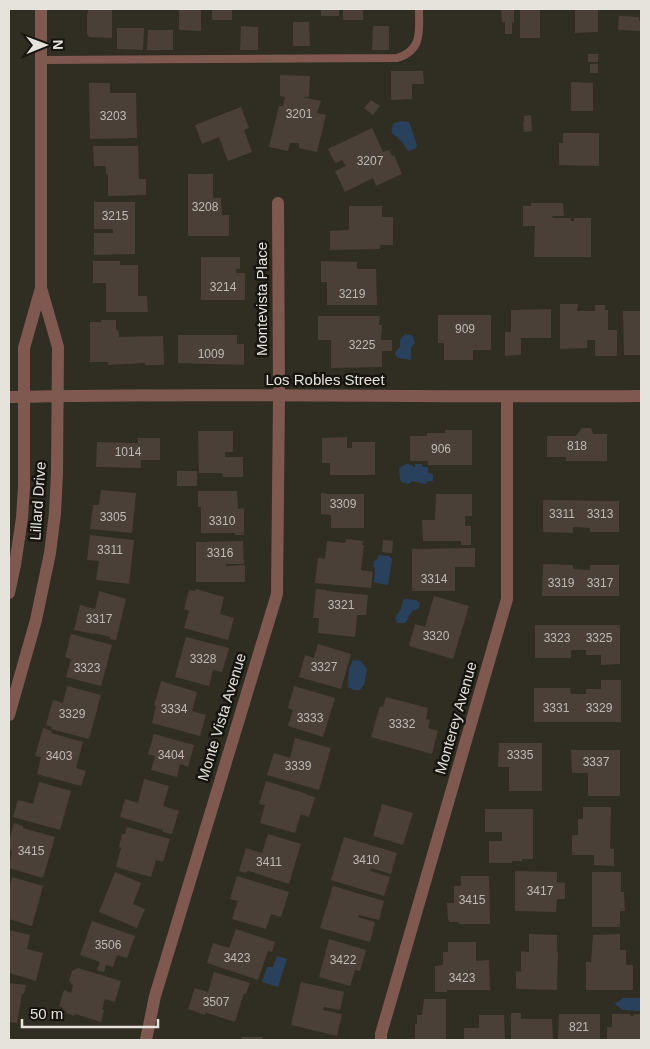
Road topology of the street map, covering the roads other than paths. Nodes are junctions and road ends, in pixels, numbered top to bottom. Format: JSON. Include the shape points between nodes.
{"nodes":[{"id":1,"x":41,"y":9,"type":"edge"},
{"id":2,"x":419,"y":9,"type":"edge"},
{"id":3,"x":41,"y":60,"type":"junction"},
{"id":4,"x":278,"y":203,"type":"dead end"},
{"id":5,"x":41,"y":288,"type":"junction"},
{"id":6,"x":58,"y":396,"type":"junction"},
{"id":7,"x":279,"y":396,"type":"junction"},
{"id":8,"x":641,"y":396,"type":"edge"},
{"id":9,"x":9,"y":397,"type":"edge"},
{"id":10,"x":24,"y":397,"type":"junction"},
{"id":11,"x":507,"y":397,"type":"junction"},
{"id":12,"x":9,"y":593,"type":"edge"},
{"id":13,"x":14,"y":676,"type":"edge"},
{"id":14,"x":9,"y":715,"type":"edge"},
{"id":15,"x":146,"y":1040,"type":"edge"},
{"id":16,"x":381,"y":1040,"type":"edge"}],
"edges":[{"from":1,"to":3,"type":"street","name":"Lillard Drive"},
{"from":2,"to":3,"type":"lane","via":[[418,41],[414,49],[397,58]]},
{"from":3,"to":5,"type":"street","name":"Lillard Drive"},
{"from":4,"to":7,"type":"street","name":"Montevista Place"},
{"from":5,"to":6,"type":"street","name":"Lillard Drive","via":[[58,347]]},
{"from":5,"to":10,"type":"street","name":"Lillard Drive","via":[[24,348]]},
{"from":6,"to":7,"type":"street","name":"Los Robles Street"},
{"from":6,"to":10,"type":"street","name":"Los Robles Street"},
{"from":6,"to":13,"type":"street","name":"Lillard Drive","via":[[58,473],[50,553],[36,620]]},
{"from":7,"to":11,"type":"street","name":"Los Robles Street"},
{"from":7,"to":15,"type":"street","name":"Monte Vista Avenue","via":[[277,594],[154,996]]},
{"from":8,"to":11,"type":"street","name":"Los Robles Street"},
{"from":9,"to":10,"type":"street","name":"Los Robles Street"},
{"from":10,"to":12,"type":"street","name":"Lillard Drive","via":[[22,518]]},
{"from":11,"to":16,"type":"street","name":"Monterey Avenue","via":[[508,598]]},
{"from":13,"to":14,"type":"street","name":"Lillard Drive"}]}
